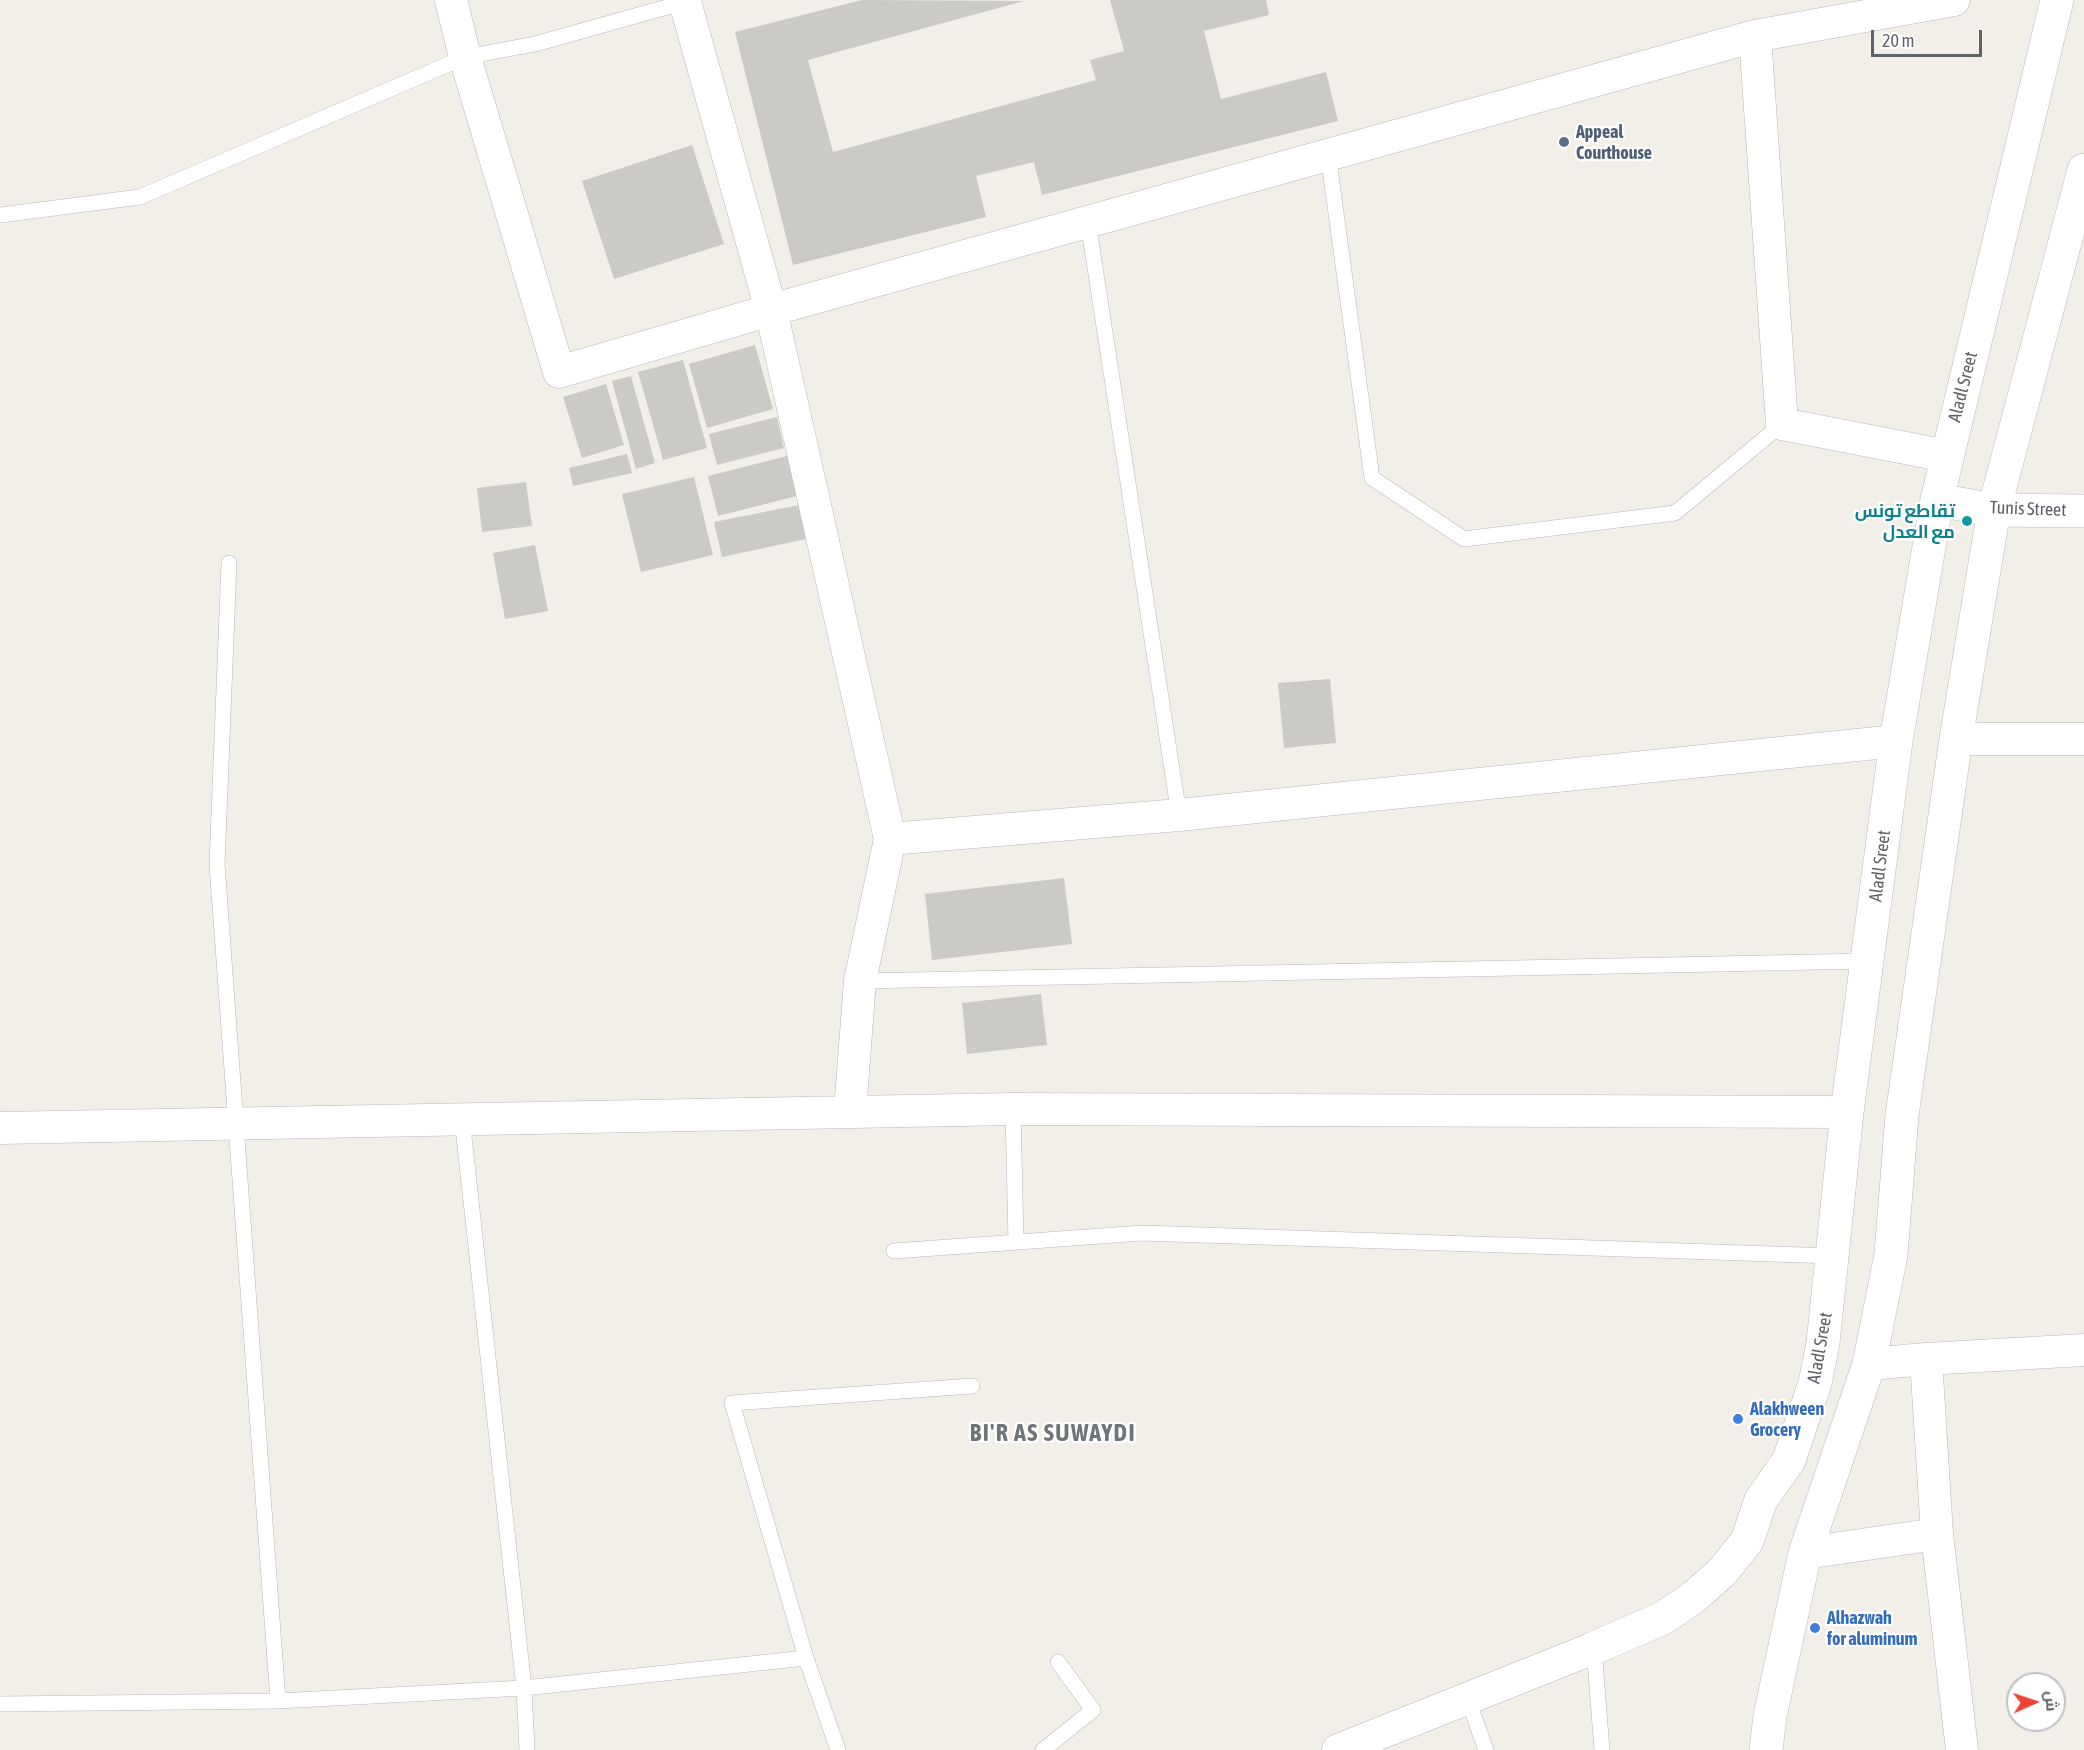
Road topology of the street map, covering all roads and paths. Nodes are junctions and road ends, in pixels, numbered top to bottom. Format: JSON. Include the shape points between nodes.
{"nodes":[{"id":1,"x":451,"y":0,"type":"edge"},
{"id":2,"x":1954,"y":0,"type":"edge"},
{"id":3,"x":2057,"y":0,"type":"edge"},
{"id":4,"x":685,"y":2,"type":"joint"},
{"id":5,"x":1755,"y":36,"type":"junction"},
{"id":6,"x":465,"y":57,"type":"junction"},
{"id":7,"x":1328,"y":154,"type":"junction"},
{"id":8,"x":2084,"y":170,"type":"edge"},
{"id":9,"x":0,"y":215,"type":"edge"},
{"id":10,"x":1088,"y":222,"type":"junction"},
{"id":11,"x":771,"y":310,"type":"junction"},
{"id":12,"x":1782,"y":424,"type":"junction"},
{"id":13,"x":1947,"y":456,"type":"junction"},
{"id":14,"x":1937,"y":500,"type":"junction"},
{"id":15,"x":1994,"y":510,"type":"junction"},
{"id":16,"x":2084,"y":510,"type":"edge"},
{"id":17,"x":229,"y":563,"type":"dead end"},
{"id":18,"x":1956,"y":739,"type":"junction"},
{"id":19,"x":2084,"y":740,"type":"edge"},
{"id":20,"x":1896,"y":741,"type":"junction"},
{"id":21,"x":1179,"y":815,"type":"junction"},
{"id":22,"x":890,"y":839,"type":"junction"},
{"id":23,"x":1868,"y":961,"type":"junction"},
{"id":24,"x":860,"y":981,"type":"junction"},
{"id":25,"x":1013,"y":1109,"type":"junction"},
{"id":26,"x":850,"y":1111,"type":"junction"},
{"id":27,"x":1847,"y":1112,"type":"junction"},
{"id":28,"x":462,"y":1118,"type":"junction"},
{"id":29,"x":235,"y":1123,"type":"junction"},
{"id":30,"x":0,"y":1128,"type":"edge"},
{"id":31,"x":1016,"y":1242,"type":"junction"},
{"id":32,"x":894,"y":1251,"type":"dead end"},
{"id":33,"x":1833,"y":1256,"type":"junction"},
{"id":34,"x":2084,"y":1350,"type":"edge"},
{"id":35,"x":1926,"y":1359,"type":"junction"},
{"id":36,"x":1869,"y":1364,"type":"junction"},
{"id":37,"x":972,"y":1386,"type":"dead end"},
{"id":38,"x":1937,"y":1534,"type":"junction"},
{"id":39,"x":1805,"y":1553,"type":"junction"},
{"id":40,"x":1594,"y":1648,"type":"junction"},
{"id":41,"x":806,"y":1658,"type":"junction"},
{"id":42,"x":1058,"y":1662,"type":"dead end"},
{"id":43,"x":524,"y":1688,"type":"junction"},
{"id":44,"x":1467,"y":1697,"type":"junction"},
{"id":45,"x":278,"y":1701,"type":"junction"},
{"id":46,"x":0,"y":1704,"type":"edge"},
{"id":47,"x":527,"y":1750,"type":"edge"},
{"id":48,"x":838,"y":1750,"type":"edge"},
{"id":49,"x":1043,"y":1750,"type":"edge"},
{"id":50,"x":1338,"y":1750,"type":"edge"},
{"id":51,"x":1486,"y":1750,"type":"edge"},
{"id":52,"x":1602,"y":1750,"type":"edge"},
{"id":53,"x":1766,"y":1750,"type":"edge"},
{"id":54,"x":1962,"y":1750,"type":"edge"}],
"edges":[{"from":1,"to":6,"type":"street"},
{"from":2,"to":5,"type":"street"},
{"from":3,"to":13,"type":"street","name":"Aladl Sreet"},
{"from":4,"to":6,"type":"lane","via":[[536,44]]},
{"from":4,"to":11,"type":"street"},
{"from":5,"to":7,"type":"street"},
{"from":5,"to":12,"type":"street"},
{"from":6,"to":9,"type":"lane","via":[[140,197]]},
{"from":6,"to":11,"type":"street","via":[[560,372]]},
{"from":7,"to":10,"type":"street"},
{"from":7,"to":12,"type":"lane","via":[[1372,478],[1464,539],[1674,513]]},
{"from":8,"to":15,"type":"street"},
{"from":10,"to":11,"type":"street"},
{"from":10,"to":21,"type":"lane"},
{"from":11,"to":22,"type":"street"},
{"from":12,"to":13,"type":"street"},
{"from":13,"to":14,"type":"street","name":"Aladl Sreet"},
{"from":14,"to":15,"type":"street","name":"Tunis Street"},
{"from":14,"to":20,"type":"street","name":"Aladl Sreet"},
{"from":15,"to":16,"type":"street","name":"Tunis Street"},
{"from":15,"to":18,"type":"street"},
{"from":17,"to":29,"type":"lane","via":[[217,864]]},
{"from":18,"to":19,"type":"street"},
{"from":18,"to":36,"type":"street","via":[[1902,1115],[1891,1255]]},
{"from":20,"to":21,"type":"street"},
{"from":20,"to":23,"type":"street","name":"Aladl Sreet"},
{"from":21,"to":22,"type":"street"},
{"from":22,"to":24,"type":"street"},
{"from":23,"to":24,"type":"lane"},
{"from":23,"to":27,"type":"street","name":"Aladl Sreet"},
{"from":24,"to":26,"type":"street"},
{"from":25,"to":26,"type":"street"},
{"from":25,"to":27,"type":"street"},
{"from":25,"to":31,"type":"lane"},
{"from":26,"to":28,"type":"street"},
{"from":27,"to":33,"type":"street","name":"Aladl Sreet"},
{"from":28,"to":29,"type":"street"},
{"from":28,"to":43,"type":"lane"},
{"from":29,"to":30,"type":"street"},
{"from":29,"to":45,"type":"lane"},
{"from":31,"to":32,"type":"lane"},
{"from":31,"to":33,"type":"lane","via":[[1142,1233]]},
{"from":33,"to":40,"type":"street","name":"Aladl Sreet","via":[[1815,1383],[1789,1460],[1761,1500],[1747,1541],[1723,1571],[1694,1597],[1663,1618]]},
{"from":34,"to":35,"type":"street"},
{"from":35,"to":36,"type":"street"},
{"from":35,"to":38,"type":"street"},
{"from":36,"to":39,"type":"street"},
{"from":37,"to":41,"type":"lane","via":[[732,1404]]},
{"from":38,"to":39,"type":"street"},
{"from":38,"to":54,"type":"street"},
{"from":39,"to":53,"type":"street"},
{"from":40,"to":44,"type":"street"},
{"from":40,"to":52,"type":"lane"},
{"from":41,"to":43,"type":"lane"},
{"from":41,"to":48,"type":"lane"},
{"from":42,"to":49,"type":"lane","via":[[1093,1710]]},
{"from":43,"to":45,"type":"lane"},
{"from":43,"to":47,"type":"lane"},
{"from":44,"to":50,"type":"street"},
{"from":44,"to":51,"type":"lane"},
{"from":45,"to":46,"type":"lane"}]}
